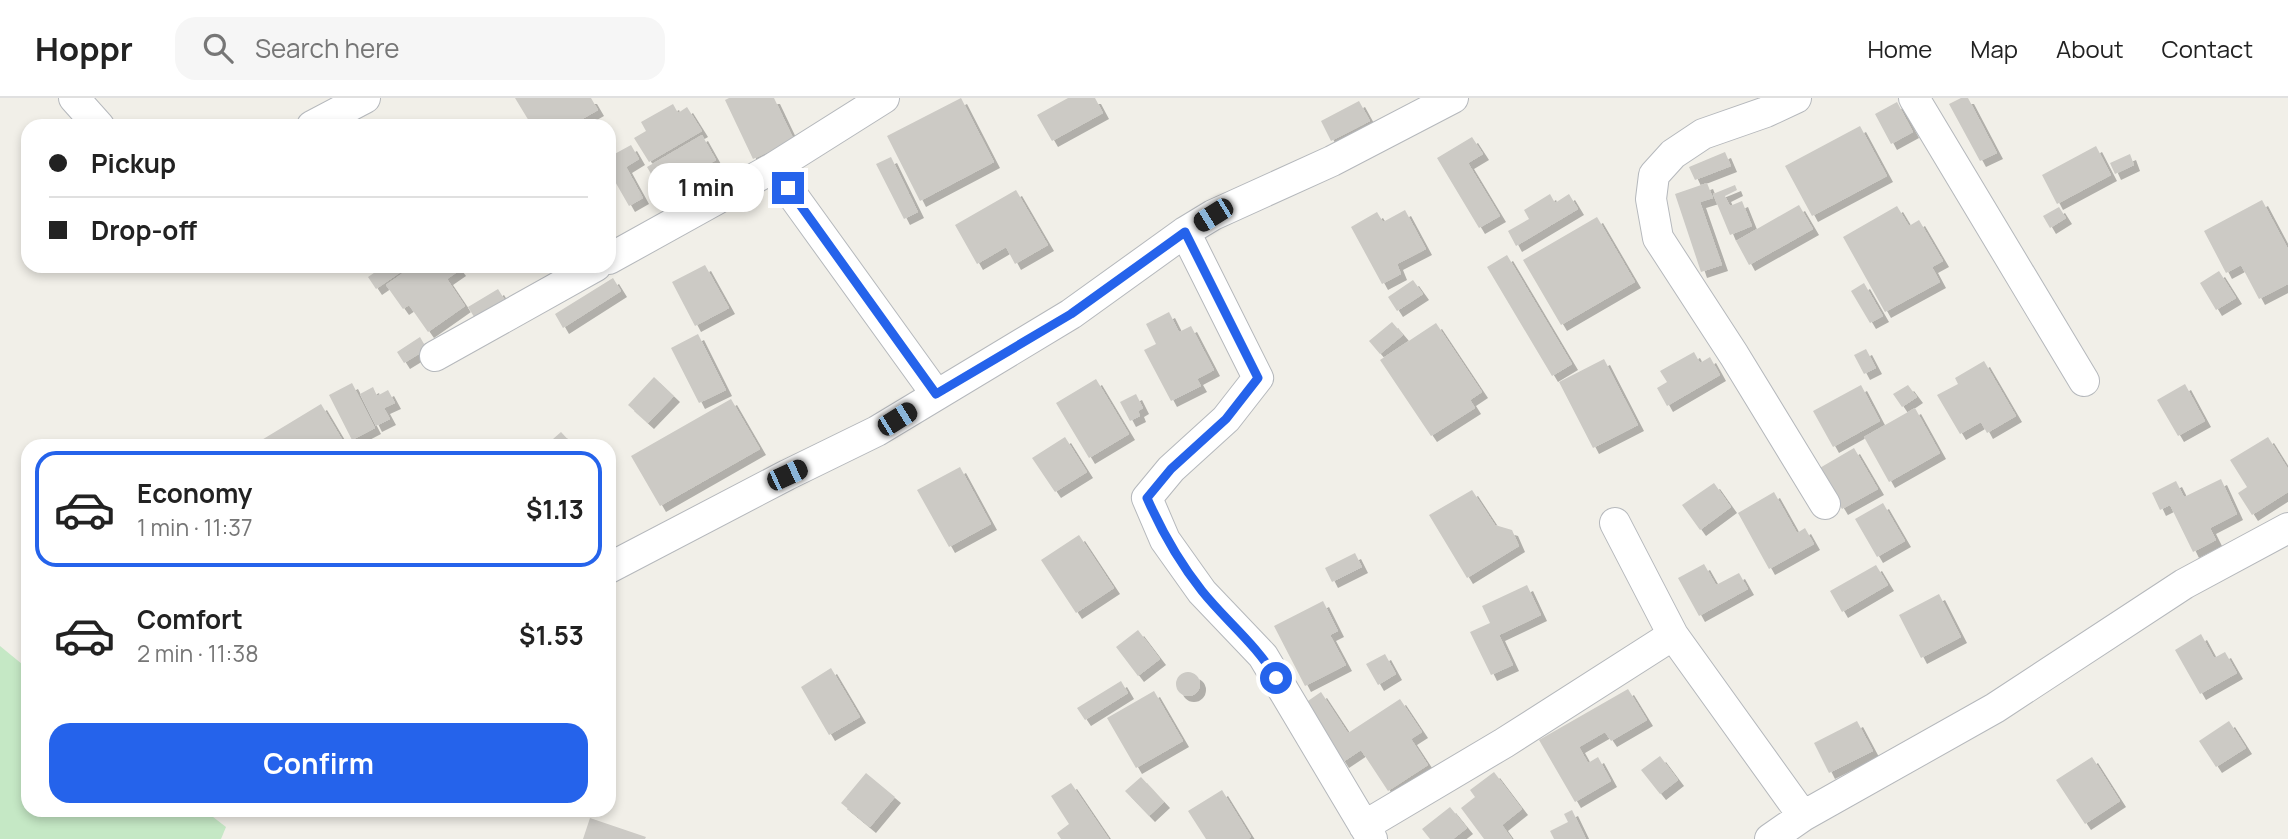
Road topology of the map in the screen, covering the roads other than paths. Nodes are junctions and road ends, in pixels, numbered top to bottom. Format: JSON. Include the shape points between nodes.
{"nodes":[{"id":1,"x":74,"y":98,"type":"edge"},
{"id":2,"x":365,"y":98,"type":"edge"},
{"id":3,"x":884,"y":98,"type":"edge"},
{"id":4,"x":1453,"y":98,"type":"edge"},
{"id":5,"x":1796,"y":98,"type":"edge"},
{"id":6,"x":1914,"y":98,"type":"edge"},
{"id":7,"x":93,"y":119,"type":"edge"},
{"id":8,"x":325,"y":119,"type":"edge"},
{"id":9,"x":773,"y":168,"type":"junction"},
{"id":10,"x":1185,"y":232,"type":"junction"},
{"id":11,"x":616,"y":255,"type":"edge"},
{"id":12,"x":583,"y":273,"type":"edge"},
{"id":13,"x":435,"y":356,"type":"dead end"},
{"id":14,"x":2084,"y":381,"type":"dead end"},
{"id":15,"x":936,"y":394,"type":"junction"},
{"id":16,"x":1825,"y":504,"type":"dead end"},
{"id":17,"x":1615,"y":523,"type":"dead end"},
{"id":18,"x":2288,"y":528,"type":"edge"},
{"id":19,"x":616,"y":564,"type":"edge"},
{"id":20,"x":1673,"y":635,"type":"junction"},
{"id":21,"x":1804,"y":816,"type":"junction"},
{"id":22,"x":1368,"y":833,"type":"edge"},
{"id":23,"x":1770,"y":839,"type":"edge"}],
"edges":[{"from":1,"to":7,"type":"street"},
{"from":2,"to":8,"type":"street"},
{"from":3,"to":9,"type":"street"},
{"from":4,"to":10,"type":"street"},
{"from":5,"to":16,"type":"street","via":[[1703,134],[1673,154],[1654,175],[1651,199],[1658,239]]},
{"from":6,"to":14,"type":"street"},
{"from":9,"to":11,"type":"street"},
{"from":9,"to":15,"type":"street"},
{"from":10,"to":15,"type":"street","via":[[1071,314]]},
{"from":10,"to":22,"type":"street","via":[[1258,378],[1226,419],[1171,469],[1147,498],[1166,540],[1202,592],[1263,656]]},
{"from":12,"to":13,"type":"street"},
{"from":15,"to":19,"type":"street","via":[[877,431]]},
{"from":17,"to":20,"type":"street"},
{"from":18,"to":21,"type":"street","via":[[2184,584],[1995,708]]},
{"from":20,"to":21,"type":"street"},
{"from":20,"to":22,"type":"street"},
{"from":21,"to":23,"type":"street"}]}
